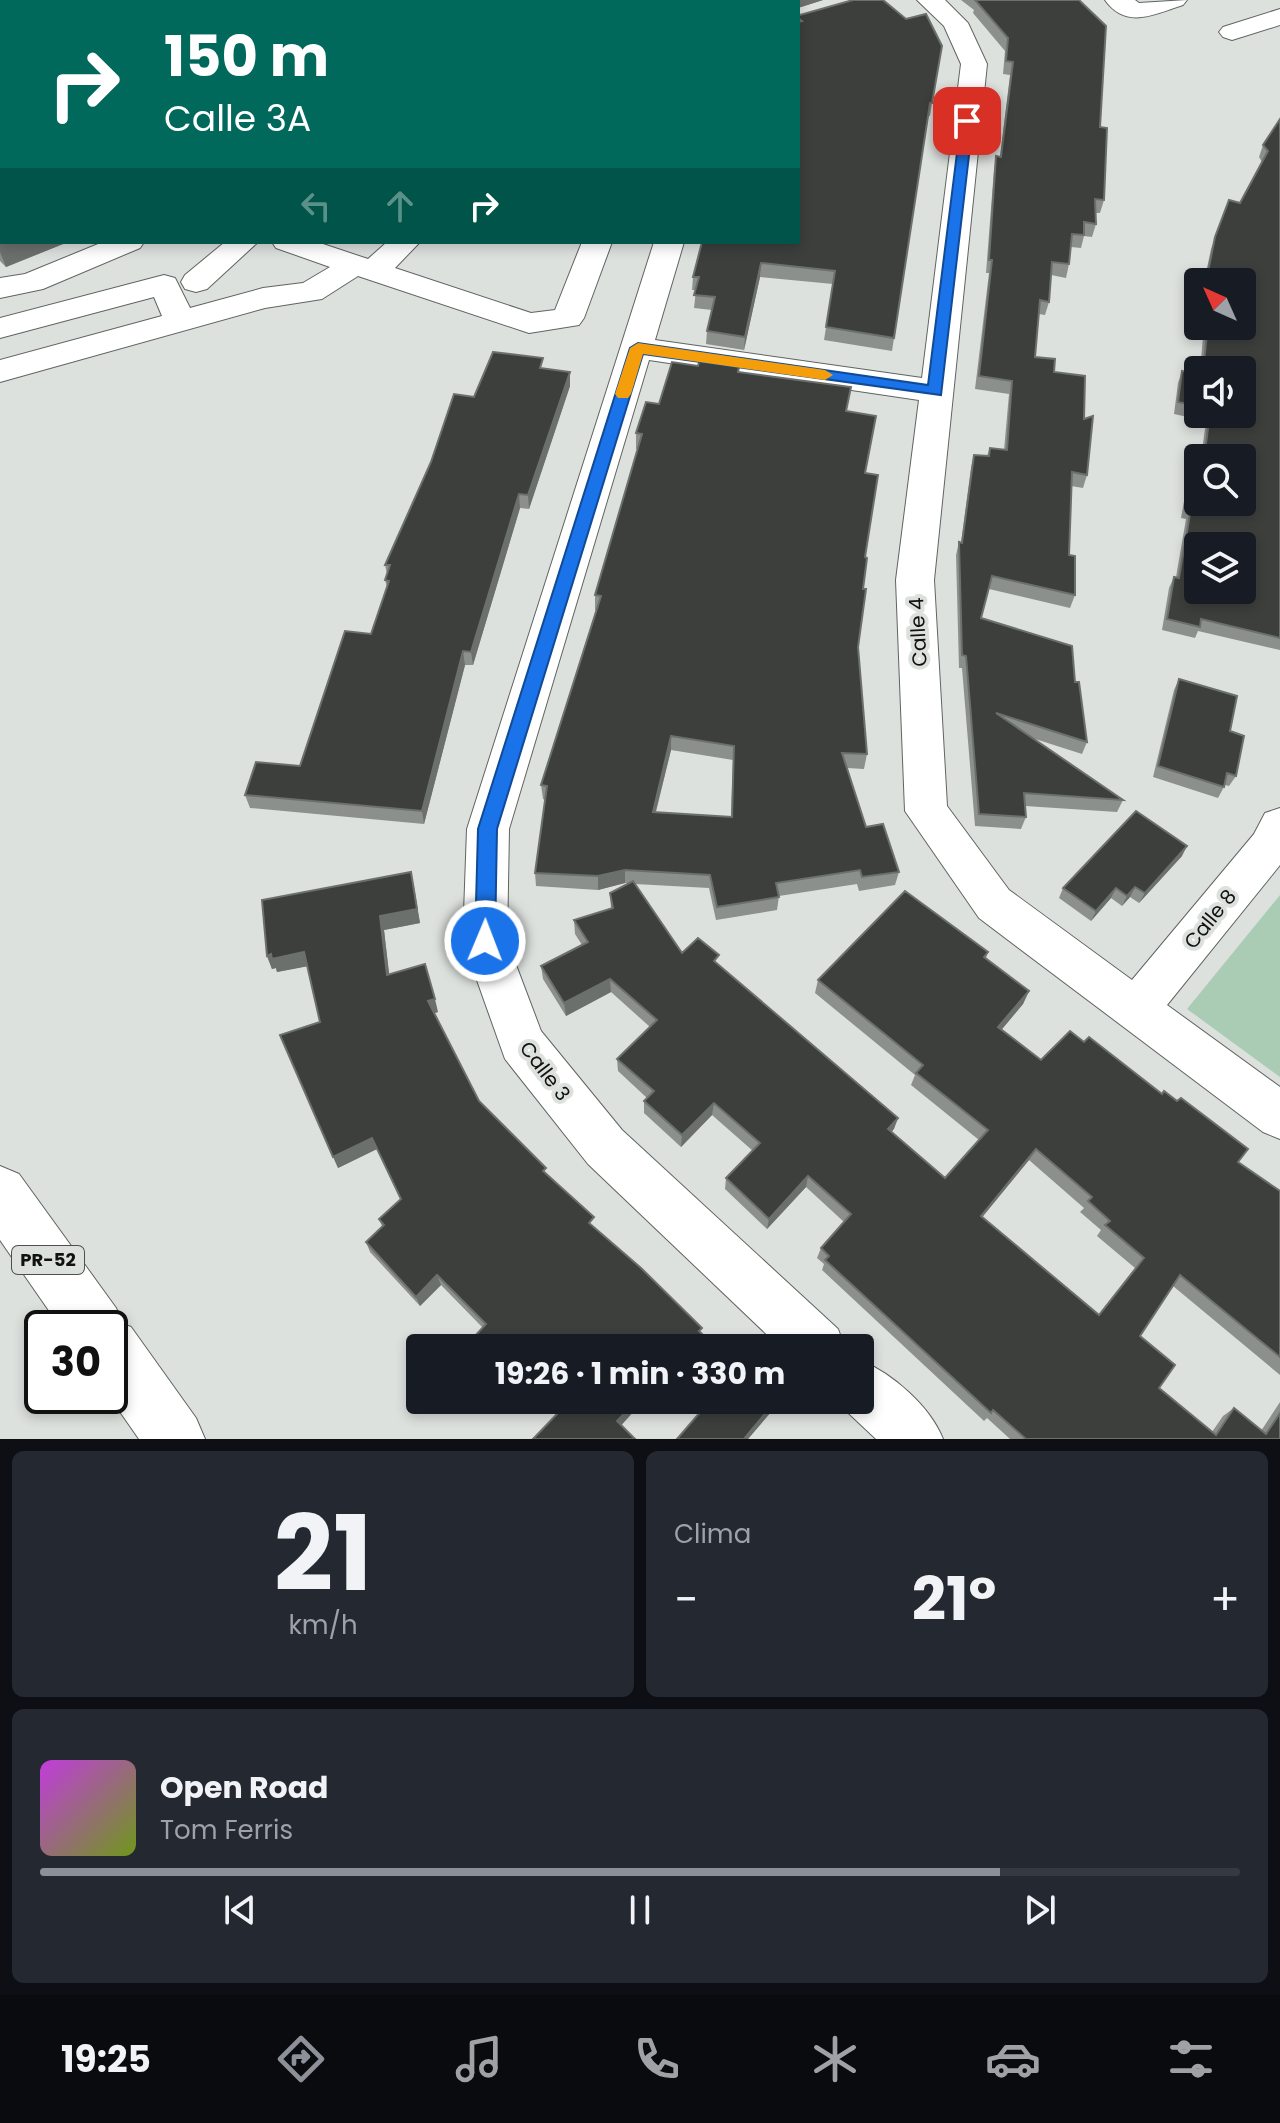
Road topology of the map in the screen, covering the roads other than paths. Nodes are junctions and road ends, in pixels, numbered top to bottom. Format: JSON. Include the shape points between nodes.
{"nodes":[{"id":1,"x":930,"y":0,"type":"edge"},
{"id":2,"x":1118,"y":0,"type":"edge"},
{"id":3,"x":1174,"y":0,"type":"edge"},
{"id":4,"x":1280,"y":17,"type":"edge"},
{"id":5,"x":1232,"y":32,"type":"dead end"},
{"id":6,"x":124,"y":244,"type":"edge"},
{"id":7,"x":241,"y":244,"type":"edge"},
{"id":8,"x":293,"y":244,"type":"edge"},
{"id":9,"x":402,"y":244,"type":"edge"},
{"id":10,"x":596,"y":244,"type":"edge"},
{"id":11,"x":668,"y":244,"type":"edge"},
{"id":12,"x":364,"y":268,"type":"junction"},
{"id":13,"x":196,"y":282,"type":"dead end"},
{"id":14,"x":0,"y":288,"type":"edge"},
{"id":15,"x":180,"y":322,"type":"junction"},
{"id":16,"x":0,"y":328,"type":"edge"},
{"id":17,"x":638,"y":348,"type":"junction"},
{"id":18,"x":0,"y":371,"type":"edge"},
{"id":19,"x":935,"y":391,"type":"junction"},
{"id":20,"x":1280,"y":826,"type":"edge"},
{"id":21,"x":1136,"y":1009,"type":"junction"},
{"id":22,"x":1280,"y":1116,"type":"edge"},
{"id":23,"x":0,"y":1193,"type":"edge"},
{"id":24,"x":83,"y":1310,"type":"edge"},
{"id":25,"x":804,"y":1334,"type":"edge"},
{"id":26,"x":128,"y":1373,"type":"edge"},
{"id":27,"x":874,"y":1400,"type":"edge"},
{"id":28,"x":175,"y":1439,"type":"edge"},
{"id":29,"x":916,"y":1439,"type":"edge"}],
"edges":[{"from":1,"to":19,"type":"street","name":"Calle 4","via":[[955,23],[974,64]]},
{"from":2,"to":3,"type":"street","via":[[1135,12]]},
{"from":4,"to":5,"type":"street"},
{"from":6,"to":14,"type":"street","via":[[32,282]]},
{"from":7,"to":13,"type":"street"},
{"from":8,"to":12,"type":"street"},
{"from":9,"to":12,"type":"street"},
{"from":10,"to":12,"type":"street","via":[[568,318],[529,323]]},
{"from":11,"to":17,"type":"street","name":"Calle 3"},
{"from":12,"to":15,"type":"street","via":[[311,292],[263,298]]},
{"from":15,"to":16,"type":"street","via":[[164,285]]},
{"from":15,"to":18,"type":"street"},
{"from":17,"to":19,"type":"street"},
{"from":17,"to":25,"type":"street","name":"Calle 3","via":[[488,829],[485,941],[522,1044],[605,1147]]},
{"from":19,"to":21,"type":"street","name":"Calle 4","via":[[915,580],[926,811],[994,904]]},
{"from":20,"to":21,"type":"street","name":"Calle 8","via":[[1269,847]]},
{"from":21,"to":22,"type":"street","name":"Calle 4"},
{"from":23,"to":24,"type":"highway","number":"PR-52"},
{"from":26,"to":28,"type":"highway"},
{"from":27,"to":29,"type":"street"}]}
